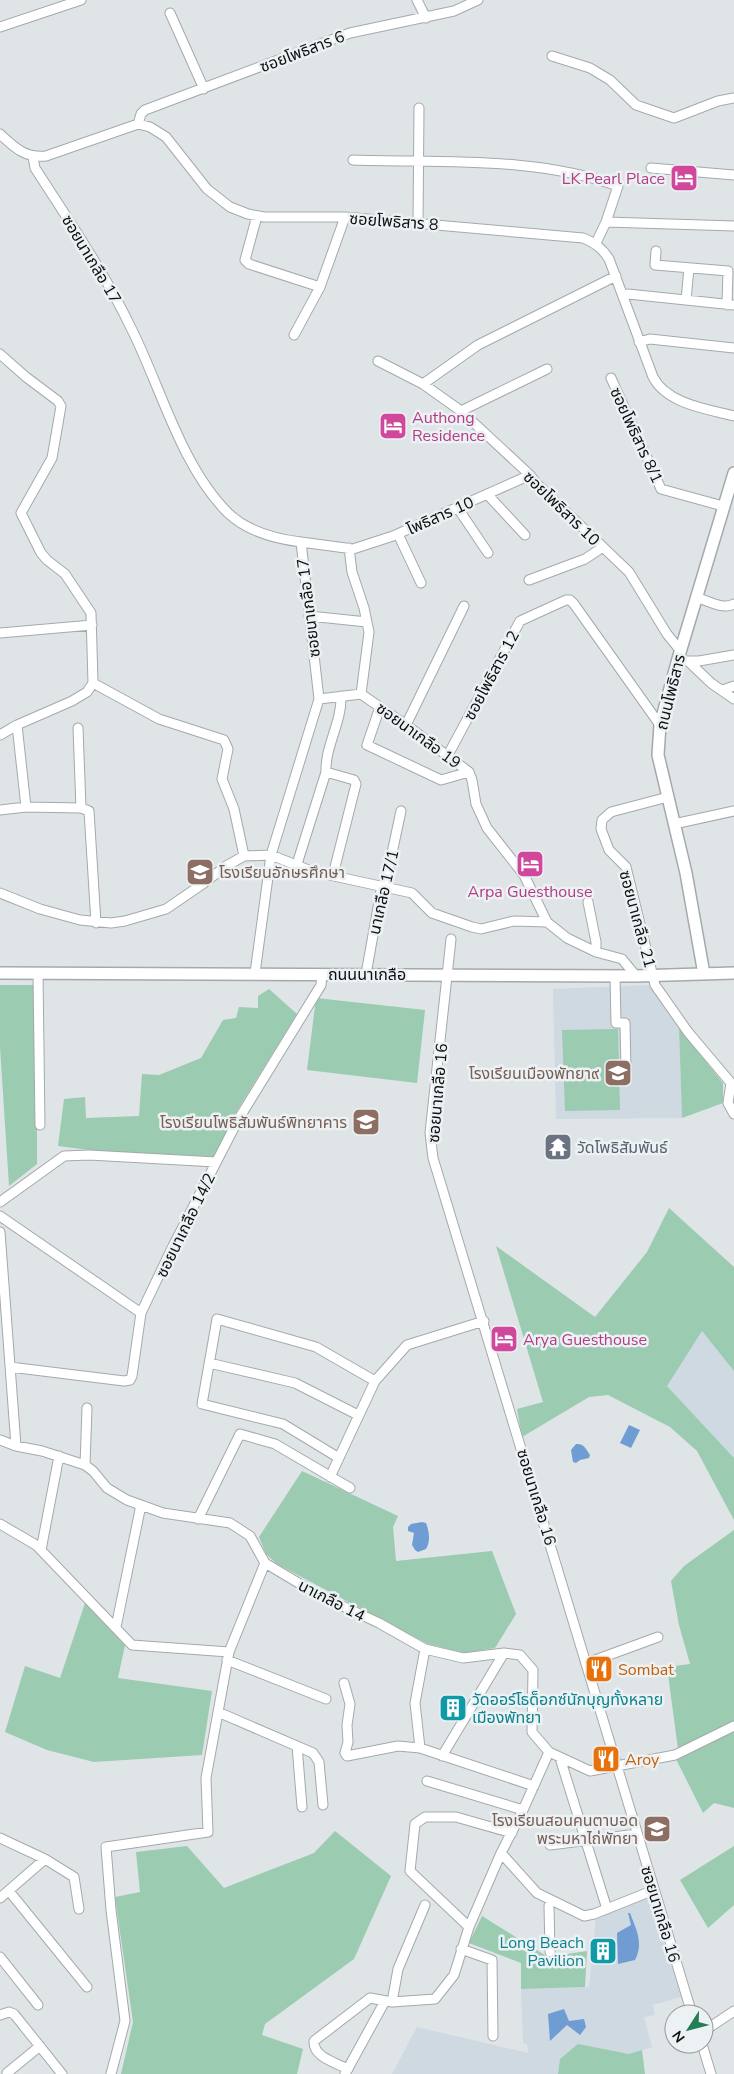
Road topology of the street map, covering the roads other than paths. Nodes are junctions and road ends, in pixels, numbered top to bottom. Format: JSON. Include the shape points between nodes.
{"nodes":[{"id":1,"x":81,"y":0,"type":"edge"},
{"id":2,"x":417,"y":0,"type":"edge"},
{"id":3,"x":478,"y":0,"type":"edge"},
{"id":4,"x":170,"y":13,"type":"dead end"},
{"id":5,"x":426,"y":18,"type":"junction"},
{"id":6,"x":0,"y":27,"type":"edge"},
{"id":7,"x":552,"y":56,"type":"dead end"},
{"id":8,"x":204,"y":89,"type":"junction"},
{"id":9,"x":734,"y":98,"type":"edge"},
{"id":10,"x":419,"y":108,"type":"dead end"},
{"id":11,"x":138,"y":124,"type":"junction"},
{"id":12,"x":0,"y":134,"type":"edge"},
{"id":13,"x":33,"y":157,"type":"junction"},
{"id":14,"x":353,"y":160,"type":"dead end"},
{"id":15,"x":420,"y":163,"type":"junction"},
{"id":16,"x":651,"y":168,"type":"dead end"},
{"id":17,"x":734,"y":175,"type":"edge"},
{"id":18,"x":257,"y":216,"type":"junction"},
{"id":19,"x":345,"y":217,"type":"junction"},
{"id":20,"x":606,"y":222,"type":"junction"},
{"id":21,"x":418,"y":223,"type":"junction"},
{"id":22,"x":734,"y":226,"type":"edge"},
{"id":23,"x":596,"y":243,"type":"junction"},
{"id":24,"x":656,"y":251,"type":"dead end"},
{"id":25,"x":689,"y":268,"type":"junction"},
{"id":26,"x":616,"y":276,"type":"junction"},
{"id":27,"x":320,"y":286,"type":"junction"},
{"id":28,"x":624,"y":296,"type":"junction"},
{"id":29,"x":686,"y":300,"type":"junction"},
{"id":30,"x":731,"y":305,"type":"edge"},
{"id":31,"x":294,"y":335,"type":"dead end"},
{"id":32,"x":639,"y":342,"type":"junction"},
{"id":33,"x":734,"y":348,"type":"edge"},
{"id":34,"x":0,"y":354,"type":"edge"},
{"id":35,"x":378,"y":361,"type":"dead end"},
{"id":36,"x":547,"y":369,"type":"dead end"},
{"id":37,"x":611,"y":378,"type":"dead end"},
{"id":38,"x":423,"y":384,"type":"junction"},
{"id":39,"x":462,"y":411,"type":"junction"},
{"id":40,"x":734,"y":416,"type":"edge"},
{"id":41,"x":734,"y":473,"type":"edge"},
{"id":42,"x":530,"y":475,"type":"junction"},
{"id":43,"x":487,"y":494,"type":"junction"},
{"id":44,"x":723,"y":506,"type":"junction"},
{"id":45,"x":457,"y":507,"type":"junction"},
{"id":46,"x":398,"y":534,"type":"junction"},
{"id":47,"x":525,"y":535,"type":"dead end"},
{"id":48,"x":301,"y":542,"type":"junction"},
{"id":49,"x":603,"y":547,"type":"junction"},
{"id":50,"x":349,"y":548,"type":"junction"},
{"id":51,"x":488,"y":553,"type":"dead end"},
{"id":52,"x":529,"y":580,"type":"dead end"},
{"id":53,"x":421,"y":583,"type":"dead end"},
{"id":54,"x":696,"y":597,"type":"junction"},
{"id":55,"x":734,"y":604,"type":"edge"},
{"id":56,"x":464,"y":606,"type":"dead end"},
{"id":57,"x":309,"y":616,"type":"junction"},
{"id":58,"x":367,"y":622,"type":"junction"},
{"id":59,"x":92,"y":625,"type":"junction"},
{"id":60,"x":0,"y":633,"type":"edge"},
{"id":61,"x":734,"y":655,"type":"edge"},
{"id":62,"x":682,"y":657,"type":"junction"},
{"id":63,"x":93,"y":682,"type":"junction"},
{"id":64,"x":734,"y":686,"type":"edge"},
{"id":65,"x":723,"y":690,"type":"junction"},
{"id":66,"x":361,"y":694,"type":"junction"},
{"id":67,"x":340,"y":696,"type":"junction"},
{"id":68,"x":319,"y":699,"type":"junction"},
{"id":69,"x":734,"y":699,"type":"edge"},
{"id":70,"x":380,"y":707,"type":"junction"},
{"id":71,"x":406,"y":724,"type":"junction"},
{"id":72,"x":17,"y":725,"type":"junction"},
{"id":73,"x":660,"y":725,"type":"junction"},
{"id":74,"x":78,"y":728,"type":"dead end"},
{"id":75,"x":0,"y":735,"type":"edge"},
{"id":76,"x":448,"y":755,"type":"junction"},
{"id":77,"x":326,"y":772,"type":"junction"},
{"id":78,"x":469,"y":772,"type":"junction"},
{"id":79,"x":668,"y":797,"type":"junction"},
{"id":80,"x":26,"y":807,"type":"junction"},
{"id":81,"x":80,"y":808,"type":"junction"},
{"id":82,"x":0,"y":810,"type":"edge"},
{"id":83,"x":401,"y":811,"type":"dead end"},
{"id":84,"x":734,"y":811,"type":"edge"},
{"id":85,"x":674,"y":824,"type":"junction"},
{"id":86,"x":271,"y":855,"type":"junction"},
{"id":87,"x":244,"y":856,"type":"junction"},
{"id":88,"x":298,"y":864,"type":"junction"},
{"id":89,"x":332,"y":875,"type":"junction"},
{"id":90,"x":382,"y":885,"type":"junction"},
{"id":91,"x":0,"y":893,"type":"edge"},
{"id":92,"x":588,"y":902,"type":"dead end"},
{"id":93,"x":547,"y":922,"type":"junction"},
{"id":94,"x":96,"y":923,"type":"junction"},
{"id":95,"x":451,"y":939,"type":"dead end"},
{"id":96,"x":596,"y":952,"type":"junction"},
{"id":97,"x":0,"y":973,"type":"edge"},
{"id":98,"x":38,"y":973,"type":"junction"},
{"id":99,"x":734,"y":973,"type":"edge"},
{"id":100,"x":255,"y":974,"type":"junction"},
{"id":101,"x":322,"y":974,"type":"junction"},
{"id":102,"x":366,"y":974,"type":"junction"},
{"id":103,"x":448,"y":974,"type":"junction"},
{"id":104,"x":704,"y":974,"type":"junction"},
{"id":105,"x":615,"y":976,"type":"junction"},
{"id":106,"x":636,"y":976,"type":"junction"},
{"id":107,"x":652,"y":976,"type":"junction"},
{"id":108,"x":626,"y":1071,"type":"dead end"},
{"id":109,"x":734,"y":1114,"type":"edge"},
{"id":110,"x":40,"y":1124,"type":"dead end"},
{"id":111,"x":216,"y":1162,"type":"junction"},
{"id":112,"x":0,"y":1202,"type":"edge"},
{"id":113,"x":0,"y":1216,"type":"edge"},
{"id":114,"x":0,"y":1232,"type":"edge"},
{"id":115,"x":141,"y":1313,"type":"junction"},
{"id":116,"x":484,"y":1321,"type":"junction"},
{"id":117,"x":209,"y":1364,"type":"junction"},
{"id":118,"x":10,"y":1366,"type":"junction"},
{"id":119,"x":375,"y":1381,"type":"junction"},
{"id":120,"x":87,"y":1408,"type":"dead end"},
{"id":121,"x":358,"y":1415,"type":"junction"},
{"id":122,"x":0,"y":1440,"type":"edge"},
{"id":123,"x":16,"y":1446,"type":"junction"},
{"id":124,"x":60,"y":1456,"type":"junction"},
{"id":125,"x":339,"y":1458,"type":"junction"},
{"id":126,"x":85,"y":1465,"type":"junction"},
{"id":127,"x":330,"y":1477,"type":"junction"},
{"id":128,"x":350,"y":1488,"type":"dead end"},
{"id":129,"x":141,"y":1505,"type":"junction"},
{"id":130,"x":198,"y":1519,"type":"junction"},
{"id":131,"x":0,"y":1524,"type":"edge"},
{"id":132,"x":41,"y":1550,"type":"junction"},
{"id":133,"x":265,"y":1563,"type":"junction"},
{"id":134,"x":116,"y":1627,"type":"junction"},
{"id":135,"x":658,"y":1637,"type":"dead end"},
{"id":136,"x":425,"y":1649,"type":"junction"},
{"id":137,"x":504,"y":1653,"type":"junction"},
{"id":138,"x":228,"y":1656,"type":"junction"},
{"id":139,"x":587,"y":1663,"type":"junction"},
{"id":140,"x":344,"y":1683,"type":"dead end"},
{"id":141,"x":326,"y":1699,"type":"dead end"},
{"id":142,"x":218,"y":1712,"type":"junction"},
{"id":143,"x":734,"y":1726,"type":"edge"},
{"id":144,"x":297,"y":1746,"type":"junction"},
{"id":145,"x":420,"y":1748,"type":"junction"},
{"id":146,"x":550,"y":1752,"type":"junction"},
{"id":147,"x":442,"y":1756,"type":"junction"},
{"id":148,"x":560,"y":1758,"type":"junction"},
{"id":149,"x":616,"y":1767,"type":"junction"},
{"id":150,"x":427,"y":1781,"type":"dead end"},
{"id":151,"x":534,"y":1786,"type":"junction"},
{"id":152,"x":323,"y":1805,"type":"dead end"},
{"id":153,"x":302,"y":1807,"type":"dead end"},
{"id":154,"x":523,"y":1810,"type":"junction"},
{"id":155,"x":512,"y":1832,"type":"junction"},
{"id":156,"x":637,"y":1834,"type":"junction"},
{"id":157,"x":0,"y":1838,"type":"edge"},
{"id":158,"x":586,"y":1839,"type":"junction"},
{"id":159,"x":550,"y":1845,"type":"dead end"},
{"id":160,"x":501,"y":1853,"type":"junction"},
{"id":161,"x":45,"y":1859,"type":"junction"},
{"id":162,"x":654,"y":1890,"type":"junction"},
{"id":163,"x":9,"y":1891,"type":"junction"},
{"id":164,"x":0,"y":1898,"type":"edge"},
{"id":165,"x":551,"y":1900,"type":"junction"},
{"id":166,"x":425,"y":1905,"type":"dead end"},
{"id":167,"x":607,"y":1908,"type":"junction"},
{"id":168,"x":79,"y":1909,"type":"dead end"},
{"id":169,"x":469,"y":1927,"type":"junction"},
{"id":170,"x":461,"y":1948,"type":"junction"},
{"id":171,"x":550,"y":1952,"type":"dead end"},
{"id":172,"x":0,"y":1957,"type":"edge"},
{"id":173,"x":87,"y":1987,"type":"dead end"},
{"id":174,"x":388,"y":2002,"type":"junction"},
{"id":175,"x":689,"y":2004,"type":"edge"},
{"id":176,"x":38,"y":2005,"type":"dead end"},
{"id":177,"x":734,"y":2011,"type":"edge"},
{"id":178,"x":0,"y":2015,"type":"edge"},
{"id":179,"x":714,"y":2024,"type":"edge"},
{"id":180,"x":493,"y":2036,"type":"dead end"},
{"id":181,"x":40,"y":2046,"type":"junction"},
{"id":182,"x":705,"y":2054,"type":"edge"},
{"id":183,"x":346,"y":2071,"type":"edge"},
{"id":184,"x":7,"y":2073,"type":"edge"},
{"id":185,"x":62,"y":2074,"type":"edge"},
{"id":186,"x":111,"y":2074,"type":"edge"},
{"id":187,"x":711,"y":2074,"type":"edge"}],
"edges":[{"from":1,"to":6,"type":"street"},
{"from":2,"to":5,"type":"street"},
{"from":3,"to":5,"type":"street","name":"ซอยโพธิสาร 6","via":[[454,11]]},
{"from":4,"to":8,"type":"street"},
{"from":5,"to":8,"type":"street","name":"ซอยโพธิสาร 6","via":[[350,33]]},
{"from":7,"to":9,"type":"street","via":[[590,68],[610,80],[636,105],[674,118]]},
{"from":8,"to":11,"type":"street","name":"ซอยโพธิสาร 6","via":[[145,110]]},
{"from":10,"to":15,"type":"street"},
{"from":11,"to":13,"type":"street","via":[[46,156]]},
{"from":11,"to":18,"type":"street","name":"ซอยโพธิสาร 8","via":[[166,137],[217,199],[239,212]]},
{"from":12,"to":13,"type":"street","via":[[17,150]]},
{"from":13,"to":48,"type":"street","name":"ซอยนาเกลือ 17","via":[[35,168],[116,297],[182,445],[210,490],[227,512],[241,523],[271,536]]},
{"from":14,"to":15,"type":"street"},
{"from":15,"to":20,"type":"street","via":[[553,169],[602,180],[618,186]]},
{"from":15,"to":21,"type":"street"},
{"from":16,"to":17,"type":"street"},
{"from":18,"to":19,"type":"street","name":"ซอยโพธิสาร 8"},
{"from":18,"to":27,"type":"street","via":[[246,260],[249,264]]},
{"from":19,"to":21,"type":"street","name":"ซอยโพธิสาร 8"},
{"from":19,"to":27,"type":"street"},
{"from":20,"to":22,"type":"street"},
{"from":20,"to":23,"type":"street"},
{"from":21,"to":23,"type":"street","name":"ซอยโพธิสาร 8","via":[[583,238]]},
{"from":23,"to":26,"type":"street","via":[[610,259]]},
{"from":24,"to":25,"type":"street","via":[[655,265]]},
{"from":25,"to":29,"type":"street"},
{"from":25,"to":30,"type":"street","via":[[728,271]]},
{"from":26,"to":28,"type":"street"},
{"from":26,"to":38,"type":"street","via":[[478,345]]},
{"from":27,"to":31,"type":"street"},
{"from":28,"to":29,"type":"street"},
{"from":28,"to":32,"type":"street"},
{"from":29,"to":30,"type":"street"},
{"from":32,"to":33,"type":"street","via":[[650,339]]},
{"from":32,"to":40,"type":"street","via":[[653,378],[661,389],[697,407]]},
{"from":34,"to":59,"type":"street","via":[[61,406],[52,458],[21,513],[41,553],[65,574],[91,614]]},
{"from":35,"to":38,"type":"street","name":"ซอยโพธิสาร 10"},
{"from":36,"to":39,"type":"street"},
{"from":37,"to":44,"type":"street","name":"ซอยโพธิสาร 8/1","via":[[660,489]]},
{"from":38,"to":39,"type":"street","name":"ซอยโพธิสาร 10"},
{"from":39,"to":42,"type":"street","name":"ซอยโพธิสาร 10"},
{"from":41,"to":44,"type":"street","name":"ถนนโพธิสาร"},
{"from":42,"to":43,"type":"street","name":"โพธิสาร 10"},
{"from":42,"to":49,"type":"street","name":"ซอยโพธิสาร 10"},
{"from":43,"to":45,"type":"street","name":"โพธิสาร 10"},
{"from":43,"to":47,"type":"street"},
{"from":44,"to":54,"type":"street","name":"ถนนโพธิสาร"},
{"from":45,"to":46,"type":"street","name":"โพธิสาร 10"},
{"from":45,"to":51,"type":"street"},
{"from":46,"to":50,"type":"street","name":"โพธิสาร 10"},
{"from":46,"to":53,"type":"street"},
{"from":48,"to":50,"type":"street","name":"โพธิสาร 10"},
{"from":48,"to":57,"type":"street","name":"ซอยนาเกลือ 17"},
{"from":49,"to":52,"type":"street","via":[[585,559]]},
{"from":49,"to":62,"type":"street","name":"ซอยโพธิสาร 10","via":[[629,572]]},
{"from":50,"to":58,"type":"street","name":"ซอยนาเกลือ 19","via":[[355,587]]},
{"from":54,"to":55,"type":"street","via":[[728,607]]},
{"from":54,"to":62,"type":"street","name":"ถนนโพธิสาร"},
{"from":56,"to":71,"type":"street"},
{"from":57,"to":58,"type":"street"},
{"from":57,"to":68,"type":"street","name":"ซอยนาเกลือ 17"},
{"from":58,"to":66,"type":"street","name":"ซอยนาเกลือ 19"},
{"from":59,"to":60,"type":"street"},
{"from":59,"to":63,"type":"street"},
{"from":61,"to":62,"type":"street"},
{"from":62,"to":65,"type":"street","name":"ซอยโพธิสาร 10"},
{"from":62,"to":73,"type":"street","name":"ถนนโพธิสาร"},
{"from":63,"to":72,"type":"street","via":[[87,692],[72,701]]},
{"from":63,"to":87,"type":"street","via":[[154,717],[227,743],[222,779],[234,809]]},
{"from":64,"to":65,"type":"street"},
{"from":65,"to":69,"type":"street","name":"ซอยโพธิสาร 10"},
{"from":66,"to":67,"type":"street"},
{"from":66,"to":70,"type":"street","name":"ซอยนาเกลือ 19"},
{"from":67,"to":68,"type":"street"},
{"from":67,"to":77,"type":"street"},
{"from":68,"to":86,"type":"street","name":"ซอยนาเกลือ 17"},
{"from":70,"to":71,"type":"street","name":"ซอยนาเกลือ 19"},
{"from":70,"to":78,"type":"street","via":[[367,745],[441,780]]},
{"from":71,"to":76,"type":"street","name":"ซอยนาเกลือ 19"},
{"from":72,"to":75,"type":"street"},
{"from":72,"to":80,"type":"street"},
{"from":73,"to":76,"type":"street","name":"ซอยโพธิสาร 12","via":[[591,626],[570,600],[566,600],[520,621]]},
{"from":73,"to":79,"type":"street","name":"ถนนโพธิสาร","via":[[658,755]]},
{"from":74,"to":81,"type":"street"},
{"from":76,"to":78,"type":"street","name":"ซอยนาเกลือ 19"},
{"from":77,"to":88,"type":"street"},
{"from":77,"to":89,"type":"street","via":[[354,780],[356,784]]},
{"from":78,"to":93,"type":"street","name":"ซอยนาเกลือ 19","via":[[476,804],[487,828],[524,875]]},
{"from":79,"to":85,"type":"street","name":"ถนนโพธิสาร"},
{"from":79,"to":107,"type":"street","name":"ซอยนาเกลือ 21","via":[[612,812],[601,824],[609,850],[626,867]]},
{"from":80,"to":81,"type":"street"},
{"from":80,"to":82,"type":"street"},
{"from":81,"to":94,"type":"street","via":[[89,811]]},
{"from":83,"to":90,"type":"street","name":"นาเกลือ 17/1","via":[[386,881]]},
{"from":84,"to":85,"type":"street"},
{"from":85,"to":104,"type":"street","name":"ถนนโพธิสาร"},
{"from":86,"to":87,"type":"street"},
{"from":86,"to":88,"type":"street"},
{"from":86,"to":100,"type":"street","name":"ซอยนาเกลือ 17"},
{"from":87,"to":94,"type":"street","via":[[166,909],[125,921]]},
{"from":88,"to":89,"type":"street"},
{"from":89,"to":90,"type":"street"},
{"from":90,"to":93,"type":"street","via":[[412,893],[432,913],[472,927],[481,929],[514,921]]},
{"from":90,"to":102,"type":"street","name":"นาเกลือ 17/1"},
{"from":91,"to":94,"type":"street","via":[[40,909]]},
{"from":92,"to":96,"type":"street"},
{"from":93,"to":96,"type":"street","name":"ซอยนาเกลือ 19","via":[[567,938]]},
{"from":95,"to":103,"type":"street","name":"ซอยนาเกลือ 16"},
{"from":96,"to":106,"type":"street","name":"ซอยนาเกลือ 19","via":[[622,959]]},
{"from":97,"to":98,"type":"street","name":"ถนนนาเกลือ"},
{"from":98,"to":100,"type":"street","name":"ถนนนาเกลือ"},
{"from":98,"to":110,"type":"street"},
{"from":99,"to":104,"type":"street","name":"ถนนนาเกลือ"},
{"from":100,"to":101,"type":"street","name":"ถนนนาเกลือ"},
{"from":101,"to":102,"type":"street","name":"ถนนนาเกลือ"},
{"from":101,"to":111,"type":"street","name":"ซอยนาเกลือ 14/2","via":[[321,985],[238,1120]]},
{"from":102,"to":103,"type":"street","name":"ถนนนาเกลือ"},
{"from":103,"to":105,"type":"street","name":"ถนนนาเกลือ"},
{"from":103,"to":116,"type":"street","name":"ซอยนาเกลือ 16","via":[[430,1133],[433,1158]]},
{"from":104,"to":107,"type":"street","name":"ถนนนาเกลือ"},
{"from":105,"to":106,"type":"street","name":"ถนนนาเกลือ"},
{"from":105,"to":108,"type":"street","via":[[616,1023],[625,1023]]},
{"from":106,"to":107,"type":"street","name":"ถนนนาเกลือ"},
{"from":107,"to":109,"type":"street","via":[[688,1032],[730,1083],[728,1103]]},
{"from":111,"to":112,"type":"street","via":[[64,1156]]},
{"from":111,"to":115,"type":"street","name":"ซอยนาเกลือ 14/2"},
{"from":113,"to":115,"type":"street"},
{"from":114,"to":118,"type":"street"},
{"from":115,"to":118,"type":"street","name":"ซอยนาเกลือ 14/2","via":[[132,1376],[128,1380]]},
{"from":116,"to":119,"type":"street","via":[[407,1345]]},
{"from":116,"to":139,"type":"street","name":"ซอยนาเกลือ 16"},
{"from":117,"to":119,"type":"street","via":[[218,1319],[316,1347]]},
{"from":117,"to":121,"type":"street","via":[[295,1383]]},
{"from":117,"to":125,"type":"street","via":[[202,1404],[283,1424]]},
{"from":118,"to":123,"type":"street"},
{"from":119,"to":121,"type":"street"},
{"from":120,"to":126,"type":"street"},
{"from":121,"to":125,"type":"street"},
{"from":122,"to":123,"type":"street"},
{"from":123,"to":124,"type":"street"},
{"from":124,"to":126,"type":"street"},
{"from":124,"to":132,"type":"street"},
{"from":125,"to":127,"type":"street"},
{"from":126,"to":129,"type":"street","via":[[107,1488]]},
{"from":127,"to":128,"type":"street"},
{"from":127,"to":130,"type":"street","via":[[275,1444],[240,1434]]},
{"from":129,"to":130,"type":"street","via":[[163,1513]]},
{"from":129,"to":134,"type":"street"},
{"from":130,"to":133,"type":"street","via":[[230,1523],[237,1527],[250,1536]]},
{"from":131,"to":132,"type":"street"},
{"from":132,"to":134,"type":"street"},
{"from":133,"to":136,"type":"street","name":"นาเกลือ 14","via":[[317,1594]]},
{"from":133,"to":138,"type":"street"},
{"from":134,"to":138,"type":"street","via":[[132,1645]]},
{"from":135,"to":139,"type":"street"},
{"from":136,"to":137,"type":"street","name":"นาเกลือ 14","via":[[463,1658]]},
{"from":136,"to":145,"type":"street","via":[[415,1703]]},
{"from":137,"to":146,"type":"street","name":"นาเกลือ 14","via":[[520,1655],[533,1670],[532,1732]]},
{"from":137,"to":147,"type":"street"},
{"from":138,"to":141,"type":"street"},
{"from":138,"to":142,"type":"street"},
{"from":139,"to":149,"type":"street","name":"ซอยนาเกลือ 16"},
{"from":140,"to":145,"type":"street","via":[[350,1704],[346,1755],[398,1746]]},
{"from":142,"to":144,"type":"street"},
{"from":142,"to":186,"type":"street","via":[[206,1778],[208,1832],[106,1846],[124,2021]]},
{"from":143,"to":149,"type":"street","name":"นาเกลือ 14","via":[[675,1755]]},
{"from":144,"to":152,"type":"street","via":[[317,1757]]},
{"from":144,"to":153,"type":"street"},
{"from":145,"to":147,"type":"street"},
{"from":146,"to":148,"type":"street","name":"นาเกลือ 14"},
{"from":146,"to":151,"type":"street"},
{"from":147,"to":151,"type":"street"},
{"from":148,"to":149,"type":"street","name":"นาเกลือ 14","via":[[590,1771]]},
{"from":148,"to":158,"type":"street"},
{"from":149,"to":156,"type":"street","name":"ซอยนาเกลือ 16"},
{"from":150,"to":154,"type":"street"},
{"from":151,"to":154,"type":"street"},
{"from":154,"to":155,"type":"street"},
{"from":155,"to":160,"type":"street"},
{"from":155,"to":169,"type":"street","via":[[456,1818],[425,1817],[415,1824],[410,1871]]},
{"from":156,"to":158,"type":"street"},
{"from":156,"to":162,"type":"street","name":"ซอยนาเกลือ 16"},
{"from":157,"to":161,"type":"street"},
{"from":158,"to":159,"type":"street"},
{"from":158,"to":167,"type":"street"},
{"from":160,"to":165,"type":"street","via":[[537,1893]]},
{"from":160,"to":169,"type":"street"},
{"from":161,"to":163,"type":"street"},
{"from":161,"to":168,"type":"street","via":[[74,1877]]},
{"from":162,"to":167,"type":"street"},
{"from":162,"to":175,"type":"street","name":"ซอยนาเกลือ 16"},
{"from":163,"to":164,"type":"street"},
{"from":163,"to":173,"type":"street"},
{"from":165,"to":167,"type":"street","via":[[584,1916]]},
{"from":165,"to":171,"type":"street"},
{"from":166,"to":174,"type":"street"},
{"from":169,"to":170,"type":"street"},
{"from":170,"to":174,"type":"street","via":[[454,1975],[435,1999]]},
{"from":170,"to":180,"type":"street","via":[[492,1960]]},
{"from":172,"to":176,"type":"street"},
{"from":174,"to":183,"type":"street"},
{"from":174,"to":183,"type":"street","via":[[367,1999],[314,2041],[322,2056]]},
{"from":177,"to":179,"type":"street"},
{"from":178,"to":181,"type":"street","via":[[14,2014]]},
{"from":181,"to":184,"type":"street"},
{"from":181,"to":185,"type":"street"},
{"from":182,"to":187,"type":"street"}]}
